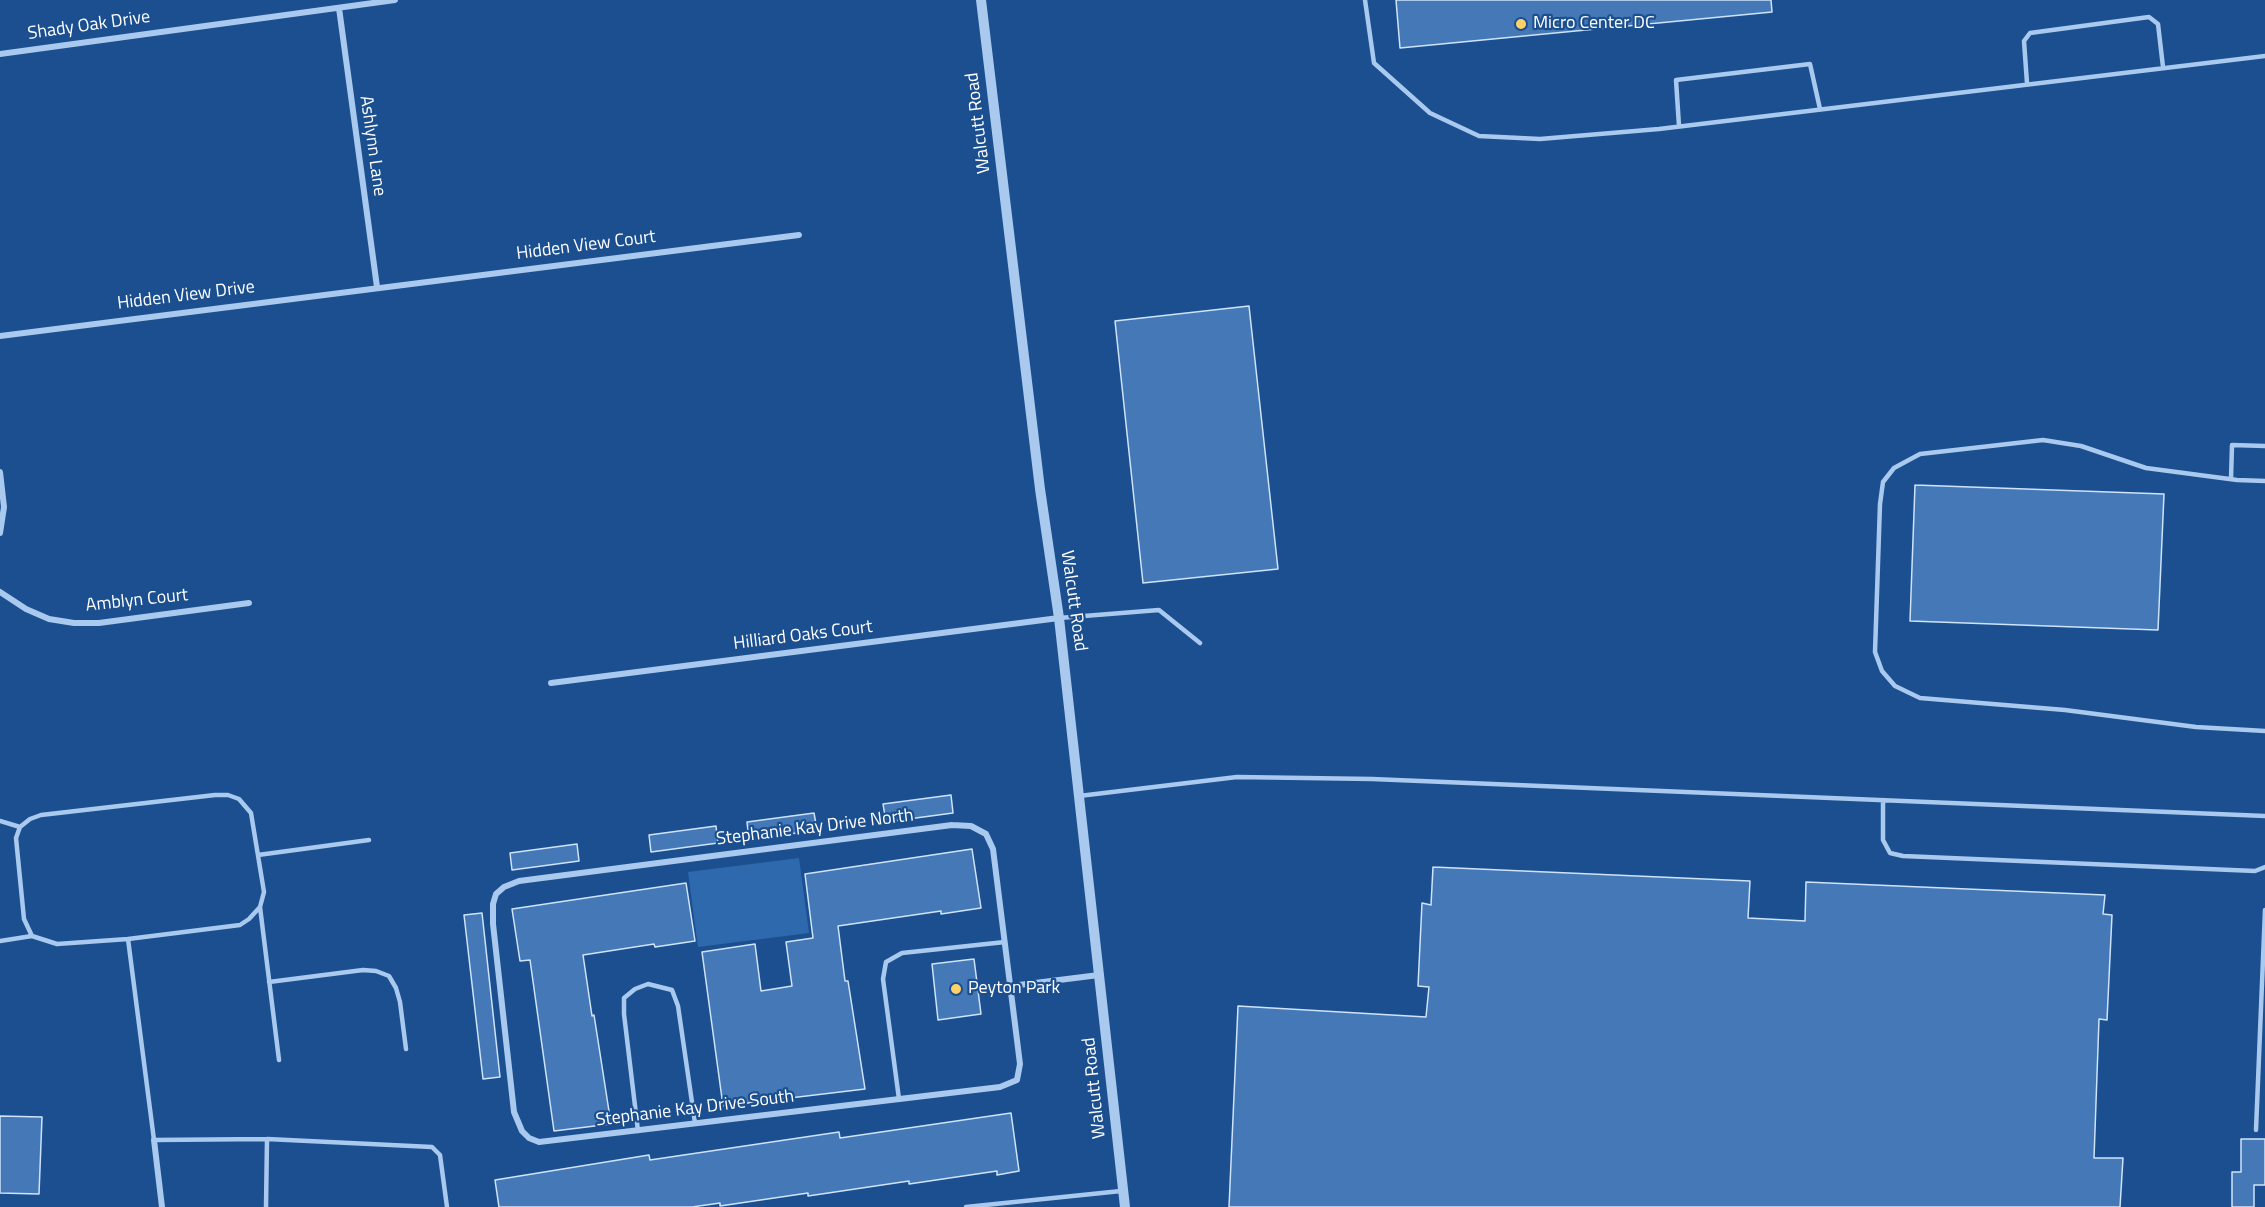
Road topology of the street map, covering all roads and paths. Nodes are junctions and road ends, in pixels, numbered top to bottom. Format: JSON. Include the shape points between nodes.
{"nodes":[{"id":1,"x":395,"y":0,"type":"edge"},
{"id":2,"x":981,"y":0,"type":"edge"},
{"id":3,"x":1365,"y":0,"type":"edge"},
{"id":4,"x":339,"y":8,"type":"junction"},
{"id":5,"x":0,"y":54,"type":"edge"},
{"id":6,"x":2265,"y":56,"type":"edge"},
{"id":7,"x":2163,"y":67,"type":"junction"},
{"id":8,"x":2027,"y":83,"type":"junction"},
{"id":9,"x":1820,"y":109,"type":"junction"},
{"id":10,"x":1679,"y":126,"type":"junction"},
{"id":11,"x":800,"y":235,"type":"dead end"},
{"id":12,"x":377,"y":287,"type":"junction"},
{"id":13,"x":0,"y":336,"type":"edge"},
{"id":14,"x":2265,"y":446,"type":"edge"},
{"id":15,"x":0,"y":472,"type":"edge"},
{"id":16,"x":2231,"y":479,"type":"junction"},
{"id":17,"x":2265,"y":481,"type":"edge"},
{"id":18,"x":0,"y":533,"type":"edge"},
{"id":19,"x":0,"y":592,"type":"edge"},
{"id":20,"x":249,"y":603,"type":"dead end"},
{"id":21,"x":1059,"y":618,"type":"junction"},
{"id":22,"x":1200,"y":643,"type":"dead end"},
{"id":23,"x":551,"y":683,"type":"dead end"},
{"id":24,"x":2265,"y":731,"type":"edge"},
{"id":25,"x":1079,"y":796,"type":"junction"},
{"id":26,"x":1883,"y":800,"type":"junction"},
{"id":27,"x":2265,"y":816,"type":"edge"},
{"id":28,"x":0,"y":821,"type":"edge"},
{"id":29,"x":20,"y":827,"type":"junction"},
{"id":30,"x":369,"y":840,"type":"dead end"},
{"id":31,"x":258,"y":855,"type":"junction"},
{"id":32,"x":2265,"y":867,"type":"edge"},
{"id":33,"x":496,"y":894,"type":"joint"},
{"id":34,"x":260,"y":907,"type":"junction"},
{"id":35,"x":2265,"y":910,"type":"edge"},
{"id":36,"x":32,"y":936,"type":"junction"},
{"id":37,"x":128,"y":939,"type":"junction"},
{"id":38,"x":0,"y":941,"type":"edge"},
{"id":39,"x":1005,"y":942,"type":"junction"},
{"id":40,"x":1099,"y":975,"type":"junction"},
{"id":41,"x":269,"y":982,"type":"junction"},
{"id":42,"x":1011,"y":986,"type":"junction"},
{"id":43,"x":406,"y":1049,"type":"dead end"},
{"id":44,"x":279,"y":1060,"type":"dead end"},
{"id":45,"x":899,"y":1099,"type":"junction"},
{"id":46,"x":695,"y":1123,"type":"junction"},
{"id":47,"x":2256,"y":1130,"type":"dead end"},
{"id":48,"x":638,"y":1131,"type":"junction"},
{"id":49,"x":267,"y":1139,"type":"junction"},
{"id":50,"x":154,"y":1140,"type":"junction"},
{"id":51,"x":1123,"y":1190,"type":"junction"},
{"id":52,"x":162,"y":1207,"type":"edge"},
{"id":53,"x":266,"y":1207,"type":"edge"},
{"id":54,"x":447,"y":1207,"type":"edge"},
{"id":55,"x":966,"y":1207,"type":"edge"},
{"id":56,"x":1125,"y":1207,"type":"edge"}],
"edges":[{"from":1,"to":4,"type":"street","name":"Shady Oak Drive"},
{"from":2,"to":21,"type":"street","name":"Walcutt Road"},
{"from":3,"to":10,"type":"lane","via":[[1374,63],[1430,113],[1479,136],[1540,139]]},
{"from":4,"to":5,"type":"street","name":"Shady Oak Drive"},
{"from":4,"to":12,"type":"street","name":"Ashlynn Lane"},
{"from":6,"to":7,"type":"lane"},
{"from":7,"to":8,"type":"lane"},
{"from":7,"to":8,"type":"lane","via":[[2158,24],[2149,17],[2030,33],[2024,40]]},
{"from":8,"to":9,"type":"lane"},
{"from":9,"to":10,"type":"lane"},
{"from":9,"to":10,"type":"lane","via":[[1810,64],[1676,80]]},
{"from":11,"to":12,"type":"street","name":"Hidden View Court"},
{"from":12,"to":13,"type":"street","name":"Hidden View Drive"},
{"from":14,"to":16,"type":"lane","via":[[2232,445]]},
{"from":15,"to":18,"type":"street","via":[[4,507]]},
{"from":16,"to":17,"type":"lane"},
{"from":16,"to":24,"type":"lane","via":[[2146,468],[2081,446],[2043,440],[1920,454],[1894,468],[1883,482],[1875,652],[1882,671],[1895,686],[1920,698]]},
{"from":19,"to":20,"type":"street","name":"Amblyn Court","via":[[49,619],[74,623]]},
{"from":21,"to":22,"type":"lane","via":[[1159,610]]},
{"from":21,"to":23,"type":"street","name":"Hilliard Oaks Court"},
{"from":21,"to":25,"type":"street","name":"Walcutt Road"},
{"from":25,"to":26,"type":"lane","via":[[1243,777]]},
{"from":25,"to":40,"type":"street","name":"Walcutt Road"},
{"from":26,"to":27,"type":"lane"},
{"from":26,"to":32,"type":"lane","via":[[1883,840],[1890,853],[1903,856],[2255,871]]},
{"from":28,"to":29,"type":"lane"},
{"from":29,"to":31,"type":"lane","via":[[41,815],[228,795],[251,813]]},
{"from":29,"to":36,"type":"lane","via":[[16,838],[24,919]]},
{"from":30,"to":31,"type":"lane"},
{"from":31,"to":34,"type":"lane","via":[[264,892]]},
{"from":33,"to":39,"type":"street","name":"Stephanie Kay Drive North","via":[[504,886],[519,881],[952,825],[971,826],[986,834],[993,849]]},
{"from":33,"to":48,"type":"street","name":"Stephanie Kay Drive South","via":[[493,924],[514,1112],[522,1131],[539,1142]]},
{"from":34,"to":37,"type":"lane","via":[[240,925]]},
{"from":34,"to":41,"type":"lane"},
{"from":35,"to":47,"type":"lane"},
{"from":36,"to":37,"type":"lane","via":[[57,944]]},
{"from":36,"to":38,"type":"lane"},
{"from":37,"to":50,"type":"lane"},
{"from":39,"to":42,"type":"street","name":"Stephanie Kay Drive North"},
{"from":39,"to":45,"type":"lane","via":[[902,953],[886,962],[883,979]]},
{"from":40,"to":42,"type":"street"},
{"from":40,"to":51,"type":"street","name":"Walcutt Road"},
{"from":41,"to":43,"type":"lane","via":[[363,970],[389,976],[400,1002]]},
{"from":41,"to":44,"type":"lane"},
{"from":42,"to":45,"type":"street","name":"Stephanie Kay Drive South","via":[[1020,1064],[1017,1080],[1000,1087]]},
{"from":45,"to":46,"type":"street","name":"Stephanie Kay Drive South"},
{"from":46,"to":48,"type":"street","name":"Stephanie Kay Drive South"},
{"from":46,"to":48,"type":"lane","via":[[678,1006],[672,990],[648,984],[624,998]]},
{"from":49,"to":50,"type":"lane"},
{"from":49,"to":53,"type":"lane"},
{"from":49,"to":54,"type":"lane","via":[[432,1147],[440,1155]]},
{"from":50,"to":52,"type":"street"},
{"from":51,"to":55,"type":"lane"},
{"from":51,"to":56,"type":"street","name":"Walcutt Road"}]}
